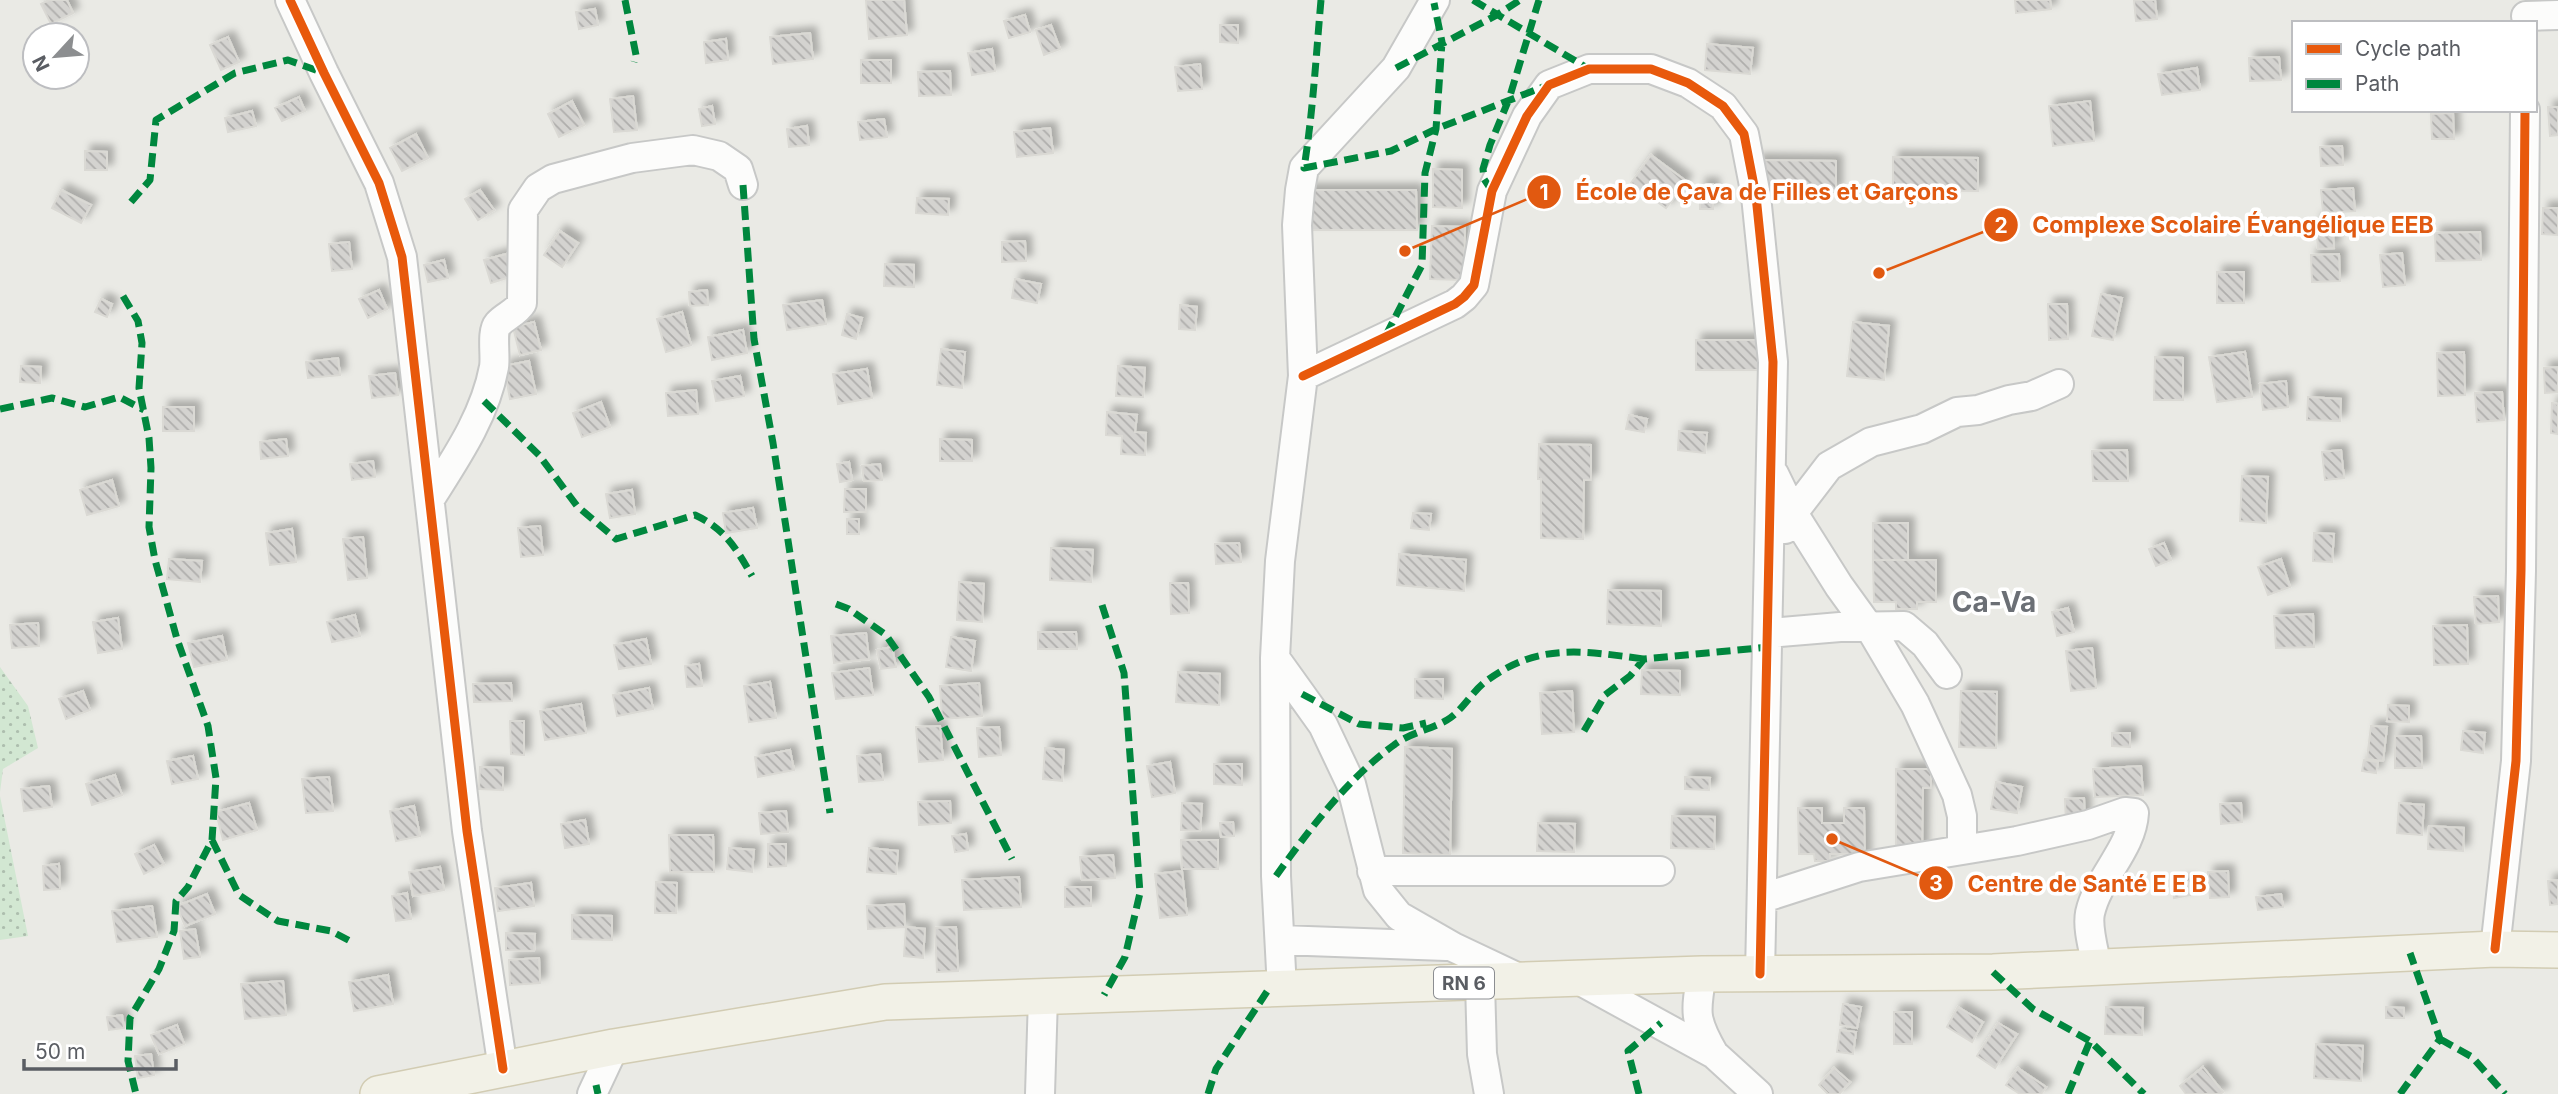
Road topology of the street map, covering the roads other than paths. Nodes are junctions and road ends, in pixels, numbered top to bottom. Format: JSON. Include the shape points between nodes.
{"nodes":[{"id":1,"x":290,"y":0,"type":"edge"},
{"id":2,"x":1435,"y":0,"type":"edge"},
{"id":3,"x":2526,"y":13,"type":"edge"},
{"id":4,"x":2558,"y":15,"type":"edge"},
{"id":5,"x":2525,"y":112,"type":"edge"},
{"id":6,"x":743,"y":185,"type":"dead end"},
{"id":7,"x":1303,"y":376,"type":"junction"},
{"id":8,"x":2059,"y":384,"type":"dead end"},
{"id":9,"x":1771,"y":468,"type":"junction"},
{"id":10,"x":430,"y":499,"type":"junction"},
{"id":11,"x":1793,"y":513,"type":"junction"},
{"id":12,"x":1769,"y":557,"type":"junction"},
{"id":13,"x":1868,"y":626,"type":"junction"},
{"id":14,"x":1769,"y":633,"type":"junction"},
{"id":15,"x":1275,"y":658,"type":"junction"},
{"id":16,"x":1947,"y":674,"type":"dead end"},
{"id":17,"x":1962,"y":849,"type":"junction"},
{"id":18,"x":1372,"y":871,"type":"junction"},
{"id":19,"x":1660,"y":871,"type":"dead end"},
{"id":20,"x":1763,"y":898,"type":"junction"},
{"id":21,"x":1280,"y":940,"type":"junction"},
{"id":22,"x":1453,"y":947,"type":"junction"},
{"id":23,"x":2495,"y":950,"type":"junction"},
{"id":24,"x":2558,"y":950,"type":"edge"},
{"id":25,"x":2097,"y":967,"type":"junction"},
{"id":26,"x":1702,"y":974,"type":"junction"},
{"id":27,"x":1760,"y":974,"type":"junction"},
{"id":28,"x":1579,"y":980,"type":"junction"},
{"id":29,"x":1525,"y":982,"type":"junction"},
{"id":30,"x":1480,"y":983,"type":"junction"},
{"id":31,"x":1282,"y":989,"type":"junction"},
{"id":32,"x":1043,"y":997,"type":"junction"},
{"id":33,"x":614,"y":1047,"type":"junction"},
{"id":34,"x":1714,"y":1054,"type":"junction"},
{"id":35,"x":503,"y":1069,"type":"junction"},
{"id":36,"x":378,"y":1094,"type":"edge"},
{"id":37,"x":592,"y":1094,"type":"edge"},
{"id":38,"x":1040,"y":1094,"type":"edge"},
{"id":39,"x":1489,"y":1094,"type":"edge"},
{"id":40,"x":1758,"y":1094,"type":"edge"}],
"edges":[{"from":1,"to":10,"type":"street","via":[[379,183],[402,257]]},
{"from":2,"to":7,"type":"street","via":[[1396,68],[1304,168],[1297,225]]},
{"from":3,"to":4,"type":"street"},
{"from":5,"to":23,"type":"street","via":[[2515,761]]},
{"from":6,"to":10,"type":"street","via":[[738,169],[719,156],[693,150],[632,158],[553,179],[538,188],[523,211],[522,303],[494,332],[493,369],[484,401],[468,440]]},
{"from":7,"to":9,"type":"street","via":[[1464,297],[1474,285],[1492,191],[1527,116],[1549,85],[1588,69],[1651,69],[1688,83],[1723,106],[1744,134],[1756,196],[1773,362]]},
{"from":7,"to":15,"type":"street","via":[[1280,561]]},
{"from":8,"to":11,"type":"street","via":[[2032,396],[1957,412],[1922,429],[1871,442],[1829,466]]},
{"from":9,"to":11,"type":"street"},
{"from":9,"to":12,"type":"street"},
{"from":10,"to":35,"type":"street","via":[[467,831]]},
{"from":11,"to":12,"type":"street"},
{"from":11,"to":13,"type":"street"},
{"from":12,"to":14,"type":"street"},
{"from":13,"to":14,"type":"street"},
{"from":13,"to":16,"type":"street","via":[[1904,626],[1924,643]]},
{"from":13,"to":17,"type":"street","via":[[1915,704],[1951,778],[1962,816]]},
{"from":14,"to":20,"type":"street"},
{"from":15,"to":18,"type":"street","via":[[1323,726],[1351,784]]},
{"from":15,"to":21,"type":"street"},
{"from":17,"to":20,"type":"street","via":[[1859,867]]},
{"from":17,"to":25,"type":"street","via":[[2134,813],[2128,837],[2089,916]]},
{"from":18,"to":19,"type":"street"},
{"from":18,"to":22,"type":"street","via":[[1378,890],[1399,916]]},
{"from":20,"to":27,"type":"street"},
{"from":21,"to":22,"type":"street"},
{"from":21,"to":31,"type":"street"},
{"from":22,"to":29,"type":"street"},
{"from":23,"to":24,"type":"main road","number":"RN 6"},
{"from":23,"to":25,"type":"main road","number":"RN 6"},
{"from":25,"to":27,"type":"main road","number":"RN 6"},
{"from":26,"to":27,"type":"main road","number":"RN 6"},
{"from":26,"to":28,"type":"main road","number":"RN 6"},
{"from":26,"to":34,"type":"street","via":[[1698,1022]]},
{"from":28,"to":29,"type":"main road","number":"RN 6"},
{"from":28,"to":34,"type":"street"},
{"from":29,"to":30,"type":"main road","number":"RN 6"},
{"from":30,"to":31,"type":"main road","number":"RN 6"},
{"from":30,"to":39,"type":"street","via":[[1482,1054]]},
{"from":31,"to":32,"type":"main road","number":"RN 6"},
{"from":32,"to":33,"type":"main road","number":"RN 6","via":[[885,1002]]},
{"from":32,"to":38,"type":"street"},
{"from":33,"to":35,"type":"main road","number":"RN 6"},
{"from":33,"to":37,"type":"street"},
{"from":34,"to":40,"type":"street"},
{"from":35,"to":36,"type":"main road","number":"RN 6"}]}
